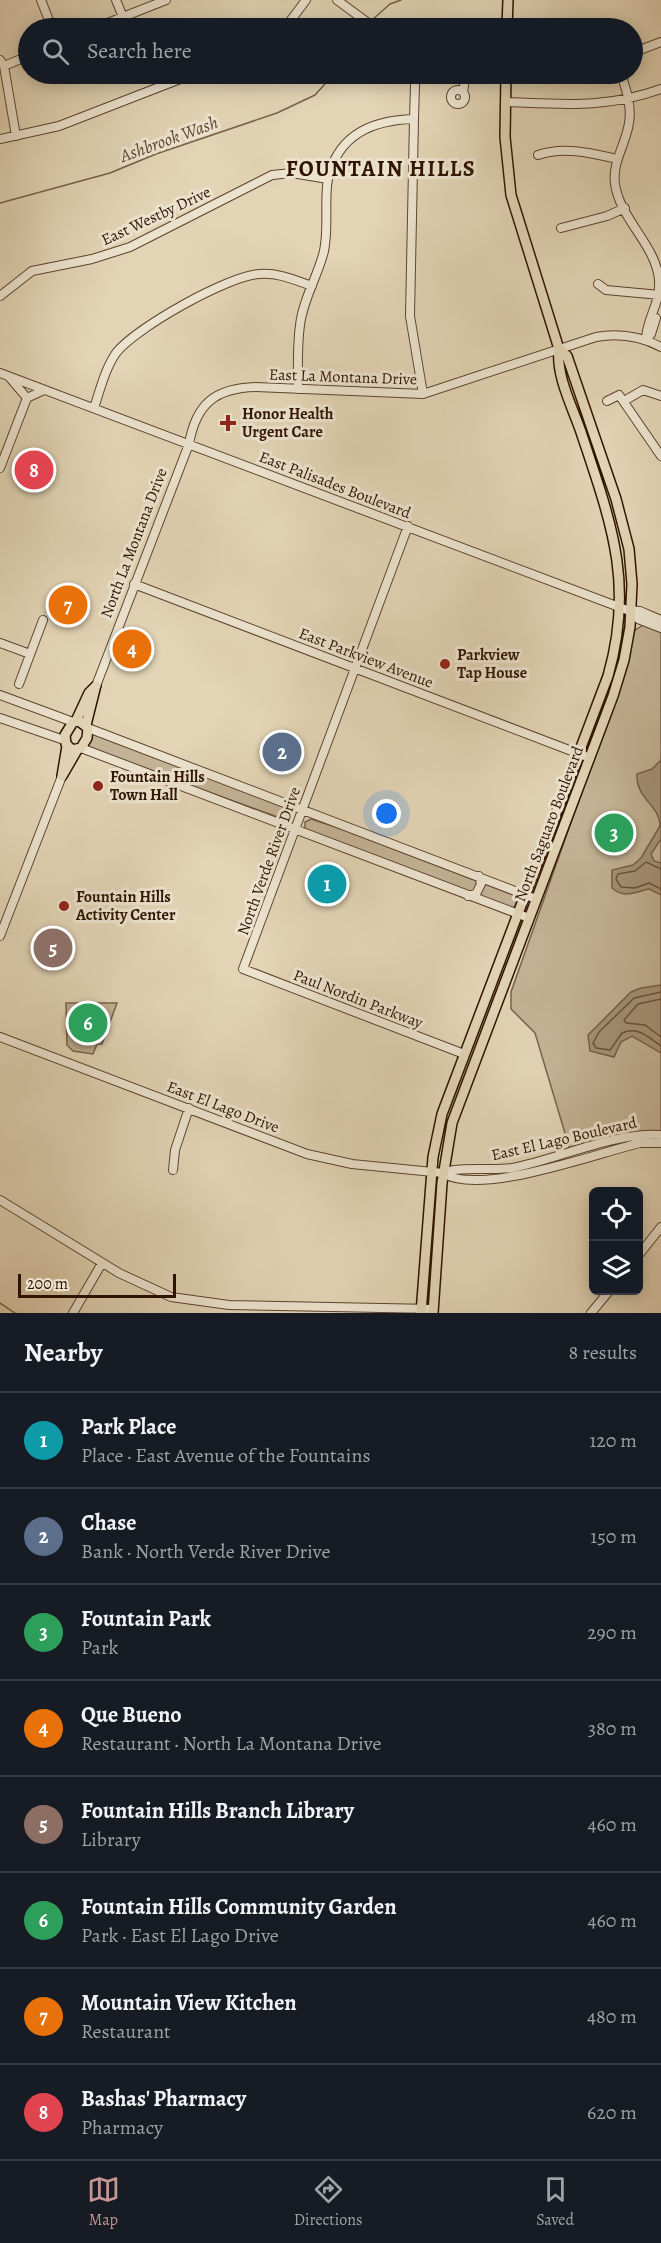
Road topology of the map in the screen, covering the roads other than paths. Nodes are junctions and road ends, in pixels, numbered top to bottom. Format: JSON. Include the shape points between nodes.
{"nodes":[{"id":1,"x":41,"y":0,"type":"edge"},
{"id":2,"x":116,"y":0,"type":"edge"},
{"id":3,"x":166,"y":0,"type":"edge"},
{"id":4,"x":306,"y":0,"type":"edge"},
{"id":5,"x":337,"y":0,"type":"edge"},
{"id":6,"x":508,"y":0,"type":"edge"},
{"id":7,"x":123,"y":17,"type":"joint"},
{"id":8,"x":48,"y":18,"type":"edge"},
{"id":9,"x":292,"y":18,"type":"edge"},
{"id":10,"x":362,"y":18,"type":"edge"},
{"id":11,"x":507,"y":18,"type":"edge"},
{"id":12,"x":661,"y":42,"type":"edge"},
{"id":13,"x":643,"y":48,"type":"edge"},
{"id":14,"x":18,"y":59,"type":"edge"},
{"id":15,"x":2,"y":63,"type":"edge"},
{"id":16,"x":167,"y":84,"type":"edge"},
{"id":17,"x":415,"y":84,"type":"edge"},
{"id":18,"x":464,"y":84,"type":"edge"},
{"id":19,"x":506,"y":84,"type":"edge"},
{"id":20,"x":624,"y":84,"type":"edge"},
{"id":21,"x":661,"y":89,"type":"edge"},
{"id":22,"x":463,"y":92,"type":"dead end"},
{"id":23,"x":628,"y":100,"type":"junction"},
{"id":24,"x":505,"y":102,"type":"junction"},
{"id":25,"x":414,"y":119,"type":"junction"},
{"id":26,"x":15,"y":136,"type":"junction"},
{"id":27,"x":0,"y":139,"type":"edge"},
{"id":28,"x":538,"y":155,"type":"dead end"},
{"id":29,"x":617,"y":159,"type":"junction"},
{"id":30,"x":328,"y":179,"type":"junction"},
{"id":31,"x":625,"y":208,"type":"junction"},
{"id":32,"x":561,"y":228,"type":"dead end"},
{"id":33,"x":598,"y":284,"type":"dead end"},
{"id":34,"x":312,"y":286,"type":"junction"},
{"id":35,"x":0,"y":296,"type":"edge"},
{"id":36,"x":660,"y":296,"type":"edge"},
{"id":37,"x":646,"y":340,"type":"junction"},
{"id":38,"x":661,"y":347,"type":"edge"},
{"id":39,"x":559,"y":349,"type":"junction"},
{"id":40,"x":4,"y":375,"type":"edge"},
{"id":41,"x":298,"y":389,"type":"junction"},
{"id":42,"x":44,"y":390,"type":"junction"},
{"id":43,"x":423,"y":393,"type":"junction"},
{"id":44,"x":661,"y":396,"type":"edge"},
{"id":45,"x":27,"y":398,"type":"junction"},
{"id":46,"x":607,"y":401,"type":"dead end"},
{"id":47,"x":624,"y":401,"type":"junction"},
{"id":48,"x":94,"y":408,"type":"junction"},
{"id":49,"x":189,"y":444,"type":"junction"},
{"id":50,"x":661,"y":456,"type":"edge"},
{"id":51,"x":0,"y":468,"type":"edge"},
{"id":52,"x":408,"y":526,"type":"junction"},
{"id":53,"x":134,"y":584,"type":"junction"},
{"id":54,"x":626,"y":610,"type":"junction"},
{"id":55,"x":661,"y":620,"type":"edge"},
{"id":56,"x":43,"y":621,"type":"dead end"},
{"id":57,"x":661,"y":628,"type":"edge"},
{"id":58,"x":0,"y":643,"type":"edge"},
{"id":59,"x":30,"y":654,"type":"junction"},
{"id":60,"x":354,"y":668,"type":"junction"},
{"id":61,"x":19,"y":684,"type":"dead end"},
{"id":62,"x":96,"y":686,"type":"junction"},
{"id":63,"x":0,"y":695,"type":"edge"},
{"id":64,"x":0,"y":718,"type":"edge"},
{"id":65,"x":74,"y":721,"type":"junction"},
{"id":66,"x":87,"y":726,"type":"junction"},
{"id":67,"x":66,"y":743,"type":"junction"},
{"id":68,"x":79,"y":749,"type":"junction"},
{"id":69,"x":578,"y":753,"type":"junction"},
{"id":70,"x":590,"y":758,"type":"junction"},
{"id":71,"x":62,"y":776,"type":"junction"},
{"id":72,"x":302,"y":809,"type":"junction"},
{"id":73,"x":295,"y":829,"type":"junction"},
{"id":74,"x":479,"y":876,"type":"junction"},
{"id":75,"x":525,"y":895,"type":"junction"},
{"id":76,"x":468,"y":896,"type":"junction"},
{"id":77,"x":536,"y":899,"type":"junction"},
{"id":78,"x":518,"y":914,"type":"junction"},
{"id":79,"x":530,"y":918,"type":"junction"},
{"id":80,"x":0,"y":936,"type":"edge"},
{"id":81,"x":243,"y":969,"type":"joint"},
{"id":82,"x":0,"y":1037,"type":"edge"},
{"id":83,"x":464,"y":1054,"type":"junction"},
{"id":84,"x":466,"y":1083,"type":"junction"},
{"id":85,"x":189,"y":1108,"type":"junction"},
{"id":86,"x":661,"y":1135,"type":"edge"},
{"id":87,"x":661,"y":1143,"type":"edge"},
{"id":88,"x":580,"y":1154,"type":"junction"},
{"id":89,"x":172,"y":1170,"type":"dead end"},
{"id":90,"x":473,"y":1171,"type":"joint"},
{"id":91,"x":432,"y":1172,"type":"junction"},
{"id":92,"x":532,"y":1172,"type":"joint"},
{"id":93,"x":443,"y":1173,"type":"junction"},
{"id":94,"x":0,"y":1200,"type":"edge"},
{"id":95,"x":661,"y":1227,"type":"edge"},
{"id":96,"x":643,"y":1251,"type":"edge"},
{"id":97,"x":102,"y":1263,"type":"junction"},
{"id":98,"x":606,"y":1295,"type":"edge"},
{"id":99,"x":421,"y":1311,"type":"edge"},
{"id":100,"x":433,"y":1311,"type":"edge"},
{"id":101,"x":73,"y":1313,"type":"edge"},
{"id":102,"x":591,"y":1313,"type":"edge"}],
"edges":[{"from":1,"to":8,"type":"street"},
{"from":2,"to":7,"type":"street"},
{"from":3,"to":7,"type":"street"},
{"from":4,"to":9,"type":"street"},
{"from":5,"to":10,"type":"street"},
{"from":6,"to":11,"type":"main road"},
{"from":12,"to":13,"type":"street"},
{"from":14,"to":15,"type":"street"},
{"from":15,"to":26,"type":"street"},
{"from":16,"to":26,"type":"street","via":[[59,126]]},
{"from":17,"to":25,"type":"street"},
{"from":18,"to":22,"type":"street"},
{"from":19,"to":24,"type":"main road","name":"North Saguaro Boulevard"},
{"from":20,"to":23,"type":"street"},
{"from":21,"to":23,"type":"street"},
{"from":23,"to":24,"type":"street","via":[[596,105]]},
{"from":23,"to":29,"type":"street","via":[[629,127]]},
{"from":24,"to":39,"type":"main road","name":"North Saguaro Boulevard","via":[[511,195]]},
{"from":25,"to":30,"type":"street","via":[[389,120],[366,127],[338,156]]},
{"from":25,"to":43,"type":"street","via":[[410,316]]},
{"from":26,"to":27,"type":"street"},
{"from":28,"to":29,"type":"street","via":[[567,150]]},
{"from":29,"to":31,"type":"street","via":[[616,187]]},
{"from":30,"to":34,"type":"street","via":[[324,251]]},
{"from":30,"to":35,"type":"street","name":"East Westby Drive","via":[[292,173],[272,175],[130,247],[32,271]]},
{"from":31,"to":32,"type":"street"},
{"from":31,"to":36,"type":"street","via":[[657,269]]},
{"from":33,"to":36,"type":"street","via":[[606,290]]},
{"from":34,"to":41,"type":"street","via":[[300,325]]},
{"from":34,"to":48,"type":"street","via":[[274,274],[253,274],[152,322],[116,354]]},
{"from":36,"to":37,"type":"street"},
{"from":37,"to":38,"type":"street","name":"East La Montana Drive"},
{"from":37,"to":39,"type":"street","name":"East La Montana Drive","via":[[614,334]]},
{"from":39,"to":43,"type":"street","name":"East La Montana Drive"},
{"from":39,"to":54,"type":"main road","name":"North Saguaro Boulevard","via":[[558,361],[616,543]]},
{"from":40,"to":42,"type":"street","name":"East Palisades Boulevard"},
{"from":40,"to":45,"type":"street"},
{"from":41,"to":43,"type":"street","name":"East La Montana Drive"},
{"from":41,"to":49,"type":"street","name":"East La Montana Drive","via":[[240,387],[220,393],[203,408]]},
{"from":42,"to":45,"type":"street"},
{"from":42,"to":48,"type":"street","name":"East Palisades Boulevard"},
{"from":44,"to":47,"type":"street","via":[[642,390]]},
{"from":45,"to":51,"type":"street"},
{"from":46,"to":47,"type":"street","via":[[619,395]]},
{"from":47,"to":50,"type":"street"},
{"from":48,"to":49,"type":"street","name":"East Palisades Boulevard"},
{"from":49,"to":52,"type":"street","name":"East Palisades Boulevard"},
{"from":49,"to":53,"type":"street","name":"North La Montana Drive"},
{"from":52,"to":54,"type":"street","name":"East Palisades Boulevard"},
{"from":52,"to":60,"type":"street","name":"North Verde River Drive"},
{"from":53,"to":60,"type":"street","name":"East Parkview Avenue"},
{"from":53,"to":62,"type":"street","name":"North La Montana Drive"},
{"from":54,"to":55,"type":"street"},
{"from":54,"to":57,"type":"street"},
{"from":54,"to":69,"type":"main road","name":"North Saguaro Boulevard"},
{"from":54,"to":70,"type":"main road","name":"North Saguaro Boulevard","via":[[621,672]]},
{"from":56,"to":59,"type":"street"},
{"from":58,"to":59,"type":"street"},
{"from":59,"to":61,"type":"street"},
{"from":60,"to":69,"type":"street","name":"East Parkview Avenue"},
{"from":60,"to":72,"type":"street","name":"North Verde River Drive"},
{"from":62,"to":65,"type":"main road","name":"North La Montana Drive"},
{"from":62,"to":66,"type":"main road","name":"North La Montana Drive"},
{"from":63,"to":65,"type":"street"},
{"from":64,"to":67,"type":"street"},
{"from":65,"to":66,"type":"main road"},
{"from":65,"to":67,"type":"main road","name":"North La Montana Drive"},
{"from":66,"to":68,"type":"main road","name":"North La Montana Drive","via":[[87,738]]},
{"from":66,"to":72,"type":"street"},
{"from":67,"to":68,"type":"main road"},
{"from":67,"to":71,"type":"main road"},
{"from":68,"to":71,"type":"main road"},
{"from":68,"to":73,"type":"street"},
{"from":69,"to":70,"type":"street","name":"East Parkview Avenue"},
{"from":69,"to":75,"type":"main road","name":"North Saguaro Boulevard"},
{"from":70,"to":77,"type":"main road","name":"North Saguaro Boulevard"},
{"from":71,"to":80,"type":"street"},
{"from":72,"to":73,"type":"street","name":"North Verde River Drive"},
{"from":72,"to":74,"type":"street"},
{"from":73,"to":76,"type":"street"},
{"from":73,"to":81,"type":"street","name":"North Verde River Drive"},
{"from":74,"to":75,"type":"street"},
{"from":74,"to":76,"type":"street","via":[[479,889]]},
{"from":75,"to":77,"type":"street"},
{"from":75,"to":78,"type":"main road","name":"North Saguaro Boulevard"},
{"from":76,"to":78,"type":"street"},
{"from":77,"to":79,"type":"main road","name":"North Saguaro Boulevard"},
{"from":78,"to":79,"type":"street"},
{"from":78,"to":83,"type":"main road","name":"North Saguaro Boulevard"},
{"from":79,"to":84,"type":"main road","name":"North Saguaro Boulevard"},
{"from":81,"to":83,"type":"street","name":"Paul Nordin Parkway"},
{"from":82,"to":85,"type":"street","name":"East El Lago Drive"},
{"from":83,"to":84,"type":"main road","via":[[470,1058]]},
{"from":83,"to":91,"type":"main road","name":"North Saguaro Boulevard","via":[[442,1114]]},
{"from":84,"to":93,"type":"main road","name":"North Saguaro Boulevard","via":[[452,1123]]},
{"from":85,"to":89,"type":"street"},
{"from":85,"to":91,"type":"street","name":"East El Lago Drive","via":[[322,1159]]},
{"from":86,"to":88,"type":"street","name":"East El Lago Boulevard","via":[[634,1136]]},
{"from":87,"to":88,"type":"street","name":"East El Lago Boulevard"},
{"from":88,"to":90,"type":"street","name":"East El Lago Boulevard","via":[[512,1168]]},
{"from":88,"to":92,"type":"street","name":"East El Lago Boulevard"},
{"from":90,"to":93,"type":"street","name":"East El Lago Drive","via":[[450,1169]]},
{"from":91,"to":93,"type":"street","name":"East El Lago Drive"},
{"from":91,"to":99,"type":"main road","name":"North Saguaro Boulevard"},
{"from":92,"to":93,"type":"street","name":"East El Lago Drive","via":[[488,1180]]},
{"from":93,"to":100,"type":"main road","name":"North Saguaro Boulevard"},
{"from":94,"to":97,"type":"street"},
{"from":95,"to":96,"type":"street"},
{"from":97,"to":99,"type":"street","via":[[160,1293],[190,1300]]},
{"from":97,"to":101,"type":"street"},
{"from":98,"to":102,"type":"street"},
{"from":99,"to":100,"type":"street"}]}
